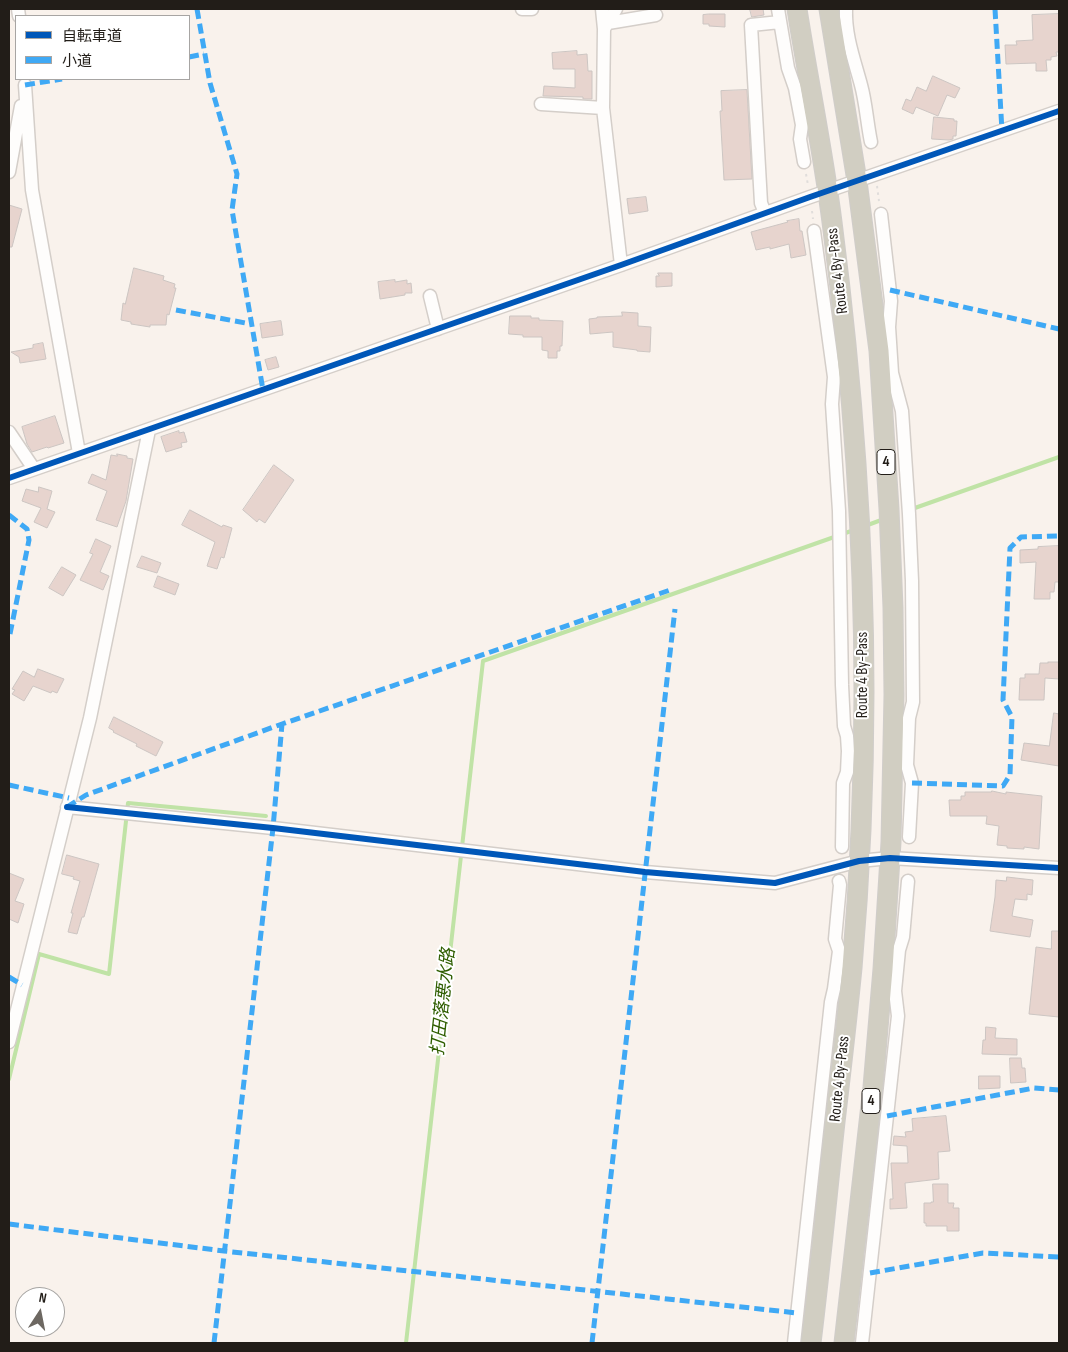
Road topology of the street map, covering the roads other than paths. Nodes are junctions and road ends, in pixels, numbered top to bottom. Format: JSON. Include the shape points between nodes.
{"nodes":[{"id":1,"x":522,"y":9,"type":"edge"},
{"id":2,"x":532,"y":9,"type":"edge"},
{"id":3,"x":602,"y":9,"type":"edge"},
{"id":4,"x":616,"y":9,"type":"edge"},
{"id":5,"x":778,"y":9,"type":"edge"},
{"id":6,"x":797,"y":9,"type":"edge"},
{"id":7,"x":829,"y":9,"type":"edge"},
{"id":8,"x":846,"y":9,"type":"edge"},
{"id":9,"x":656,"y":15,"type":"dead end"},
{"id":10,"x":780,"y":22,"type":"junction"},
{"id":11,"x":606,"y":26,"type":"junction"},
{"id":12,"x":842,"y":44,"type":"junction"},
{"id":13,"x":24,"y":82,"type":"edge"},
{"id":14,"x":540,"y":104,"type":"dead end"},
{"id":15,"x":806,"y":105,"type":"junction"},
{"id":16,"x":603,"y":108,"type":"junction"},
{"id":17,"x":1059,"y":111,"type":"edge"},
{"id":18,"x":870,"y":142,"type":"dead end"},
{"id":19,"x":804,"y":162,"type":"dead end"},
{"id":20,"x":9,"y":172,"type":"edge"},
{"id":21,"x":857,"y":181,"type":"junction"},
{"id":22,"x":828,"y":191,"type":"junction"},
{"id":23,"x":765,"y":213,"type":"junction"},
{"id":24,"x":881,"y":214,"type":"road end"},
{"id":25,"x":814,"y":231,"type":"dead end"},
{"id":26,"x":620,"y":265,"type":"junction"},
{"id":27,"x":430,"y":296,"type":"dead end"},
{"id":28,"x":438,"y":329,"type":"junction"},
{"id":29,"x":885,"y":351,"type":"junction"},
{"id":30,"x":840,"y":360,"type":"junction"},
{"id":31,"x":149,"y":430,"type":"junction"},
{"id":32,"x":9,"y":432,"type":"edge"},
{"id":33,"x":79,"y":453,"type":"junction"},
{"id":34,"x":34,"y":469,"type":"junction"},
{"id":35,"x":9,"y":478,"type":"edge"},
{"id":36,"x":901,"y":745,"type":"junction"},
{"id":37,"x":855,"y":751,"type":"junction"},
{"id":38,"x":67,"y":807,"type":"junction"},
{"id":39,"x":910,"y":837,"type":"dead end"},
{"id":40,"x":842,"y":847,"type":"dead end"},
{"id":41,"x":890,"y":858,"type":"junction"},
{"id":42,"x":859,"y":861,"type":"junction"},
{"id":43,"x":1059,"y":868,"type":"edge"},
{"id":44,"x":839,"y":881,"type":"dead end"},
{"id":45,"x":908,"y":881,"type":"dead end"},
{"id":46,"x":844,"y":967,"type":"junction"},
{"id":47,"x":890,"y":969,"type":"junction"},
{"id":48,"x":9,"y":1042,"type":"edge"},
{"id":49,"x":794,"y":1343,"type":"edge"},
{"id":50,"x":811,"y":1343,"type":"edge"},
{"id":51,"x":844,"y":1343,"type":"edge"},
{"id":52,"x":862,"y":1343,"type":"edge"}],
"edges":[{"from":1,"to":2,"type":"street"},
{"from":3,"to":11,"type":"street"},
{"from":4,"to":11,"type":"street"},
{"from":5,"to":10,"type":"street"},
{"from":6,"to":15,"type":"highway","name":"Route 4 By-Pass","number":"4"},
{"from":7,"to":12,"type":"highway","name":"Route 4 By-Pass","number":"4"},
{"from":8,"to":12,"type":"street"},
{"from":9,"to":11,"type":"street"},
{"from":10,"to":15,"type":"street","via":[[788,68]]},
{"from":10,"to":23,"type":"street","via":[[751,25],[761,202]]},
{"from":11,"to":16,"type":"street"},
{"from":12,"to":18,"type":"street","via":[[853,60],[861,86]]},
{"from":12,"to":21,"type":"highway","name":"Route 4 By-Pass","number":"4"},
{"from":13,"to":20,"type":"street"},
{"from":13,"to":33,"type":"street","via":[[32,190]]},
{"from":14,"to":16,"type":"street"},
{"from":15,"to":19,"type":"street","via":[[800,139]]},
{"from":15,"to":22,"type":"highway","name":"Route 4 By-Pass","number":"4"},
{"from":16,"to":26,"type":"street"},
{"from":17,"to":21,"type":"street"},
{"from":21,"to":22,"type":"street"},
{"from":21,"to":29,"type":"highway","name":"Route 4 By-Pass","number":"4"},
{"from":22,"to":23,"type":"street"},
{"from":22,"to":30,"type":"highway","name":"Route 4 By-Pass","number":"4","via":[[840,284]]},
{"from":23,"to":26,"type":"street"},
{"from":24,"to":29,"type":"street","via":[[891,301]]},
{"from":25,"to":30,"type":"street"},
{"from":26,"to":28,"type":"street"},
{"from":27,"to":28,"type":"street"},
{"from":28,"to":31,"type":"street"},
{"from":29,"to":36,"type":"highway","name":"Route 4 By-Pass","number":"4","via":[[894,646]]},
{"from":30,"to":37,"type":"highway","name":"Route 4 By-Pass","number":"4","via":[[862,583],[864,690]]},
{"from":31,"to":33,"type":"street"},
{"from":31,"to":38,"type":"street","via":[[90,718]]},
{"from":32,"to":34,"type":"street"},
{"from":33,"to":34,"type":"street"},
{"from":34,"to":35,"type":"street"},
{"from":36,"to":39,"type":"street","via":[[912,783]]},
{"from":36,"to":41,"type":"highway","name":"Route 4 By-Pass","number":"4"},
{"from":37,"to":40,"type":"street","via":[[844,783]]},
{"from":37,"to":42,"type":"highway","name":"Route 4 By-Pass","number":"4"},
{"from":38,"to":42,"type":"street","via":[[645,872],[775,883]]},
{"from":38,"to":48,"type":"street"},
{"from":41,"to":42,"type":"street"},
{"from":41,"to":43,"type":"street"},
{"from":41,"to":47,"type":"highway","name":"Route 4 By-Pass","number":"4"},
{"from":42,"to":46,"type":"highway","name":"Route 4 By-Pass","number":"4"},
{"from":44,"to":46,"type":"street","via":[[836,939]]},
{"from":45,"to":47,"type":"street","via":[[903,936]]},
{"from":46,"to":49,"type":"street","via":[[831,1002]]},
{"from":46,"to":50,"type":"highway","name":"Route 4 By-Pass","number":"4"},
{"from":47,"to":51,"type":"highway","name":"Route 4 By-Pass","number":"4"},
{"from":47,"to":52,"type":"street","via":[[898,1016]]}]}
